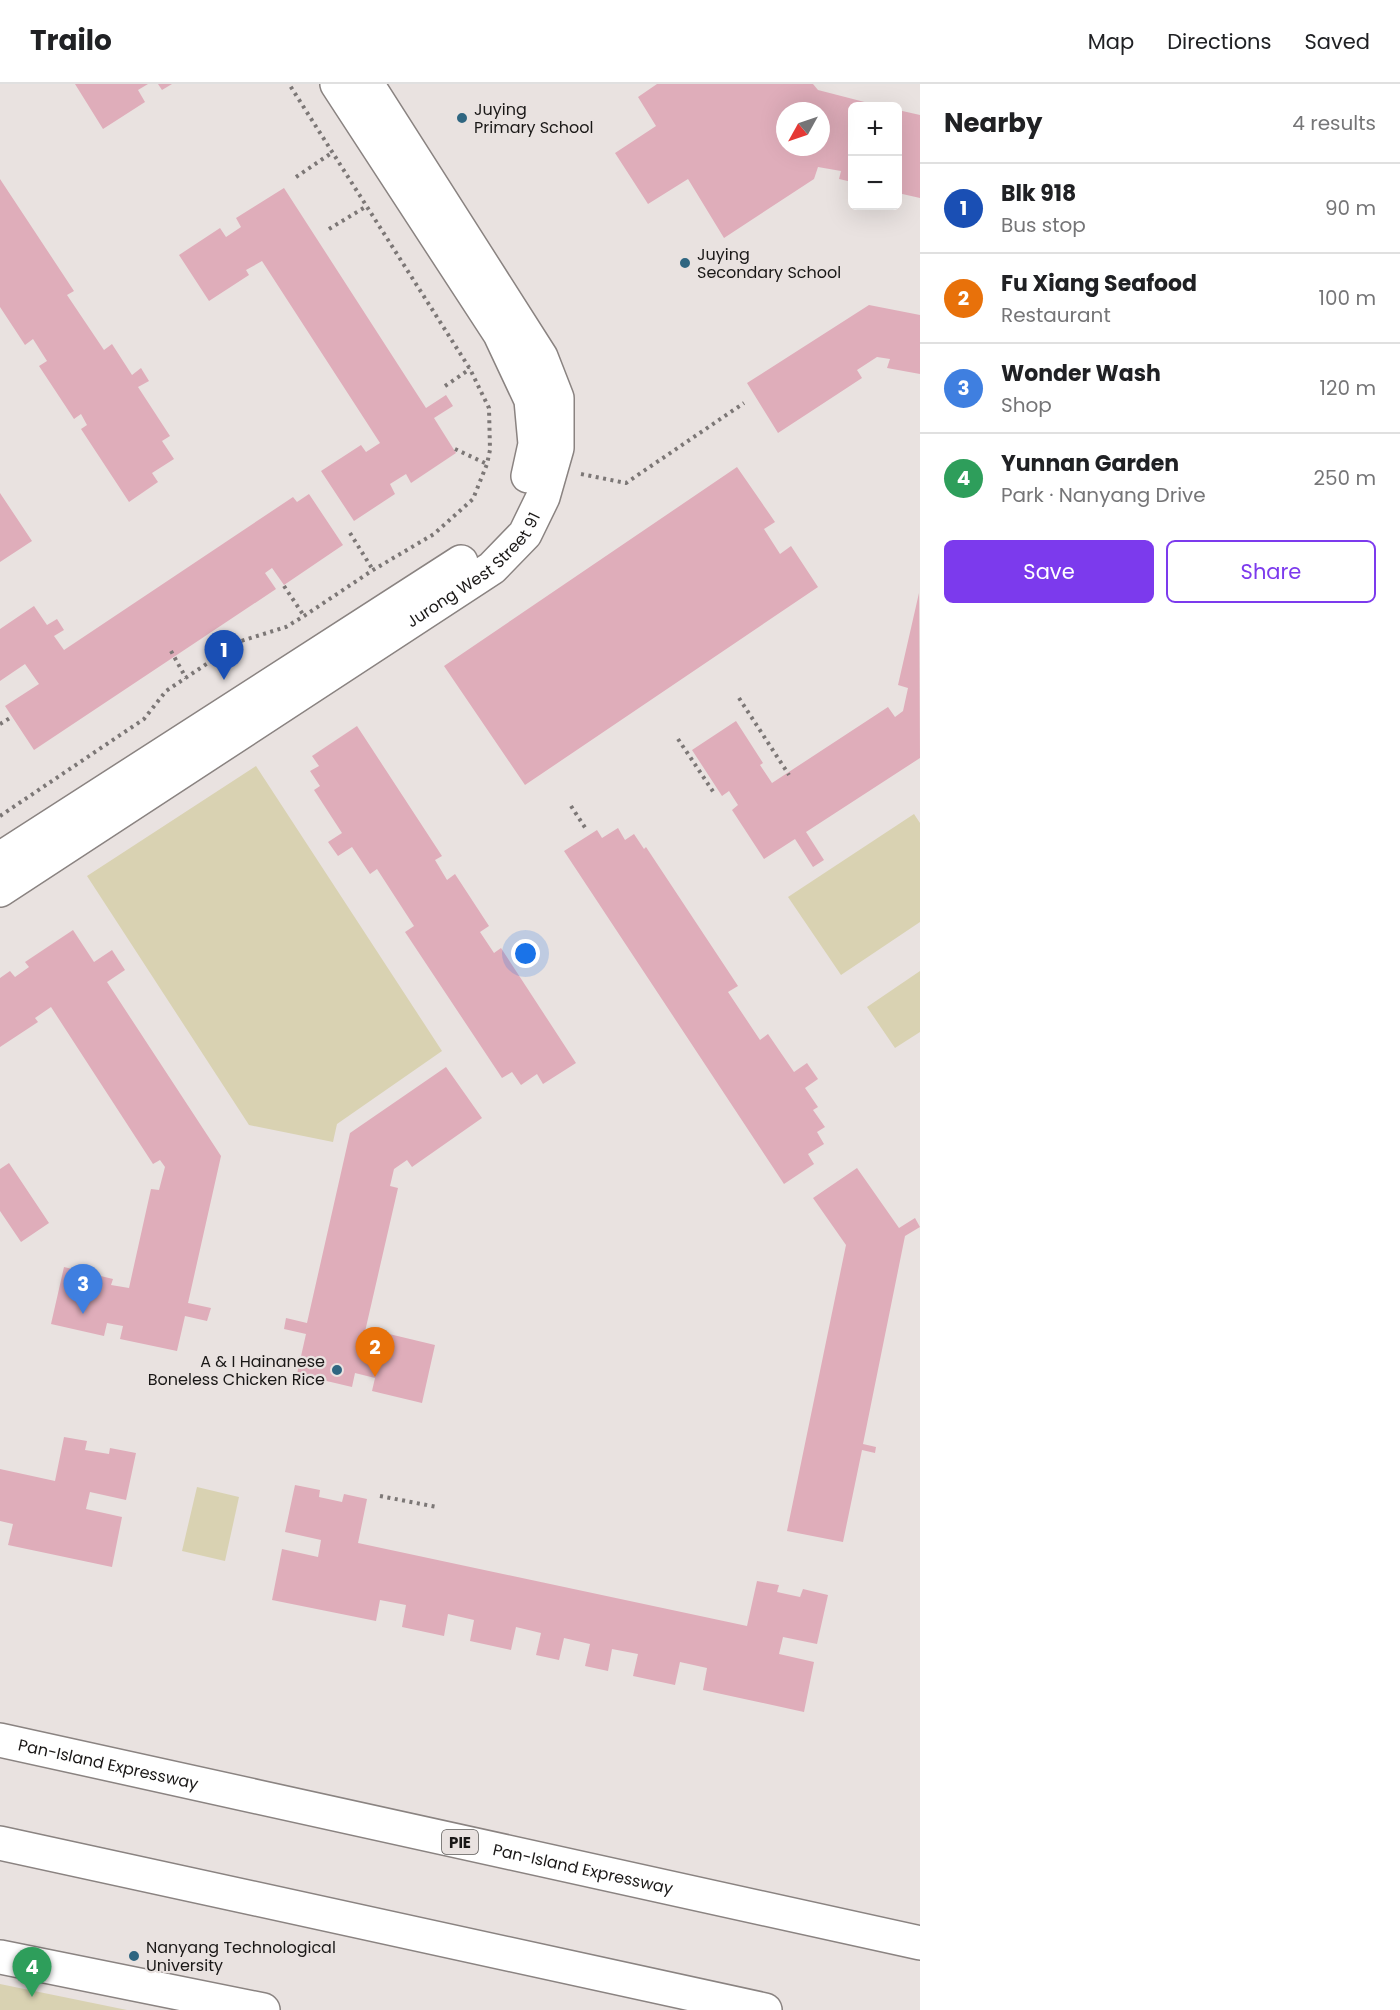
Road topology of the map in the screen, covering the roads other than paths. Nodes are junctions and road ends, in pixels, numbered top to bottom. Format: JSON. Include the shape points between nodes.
{"nodes":[{"id":1,"x":337,"y":84,"type":"edge"},
{"id":2,"x":367,"y":84,"type":"edge"},
{"id":3,"x":0,"y":859,"type":"edge"},
{"id":4,"x":0,"y":890,"type":"edge"},
{"id":5,"x":0,"y":1742,"type":"edge"},
{"id":6,"x":0,"y":1843,"type":"edge"},
{"id":7,"x":920,"y":1943,"type":"edge"},
{"id":8,"x":0,"y":1957,"type":"edge"},
{"id":9,"x":262,"y":2010,"type":"edge"},
{"id":10,"x":765,"y":2010,"type":"edge"}],
"edges":[{"from":1,"to":3,"type":"main road","name":"Jurong West Street 91","via":[[494,324],[531,400],[535,444],[526,484],[508,520],[477,552]]},
{"from":2,"to":4,"type":"main road","name":"Jurong West Street 91","via":[[541,357],[557,398],[557,448],[543,497],[525,534],[492,568]]},
{"from":5,"to":7,"type":"main road","name":"Pan-Island Expressway","number":"PIE"},
{"from":6,"to":10,"type":"main road"},
{"from":8,"to":9,"type":"main road"}]}
